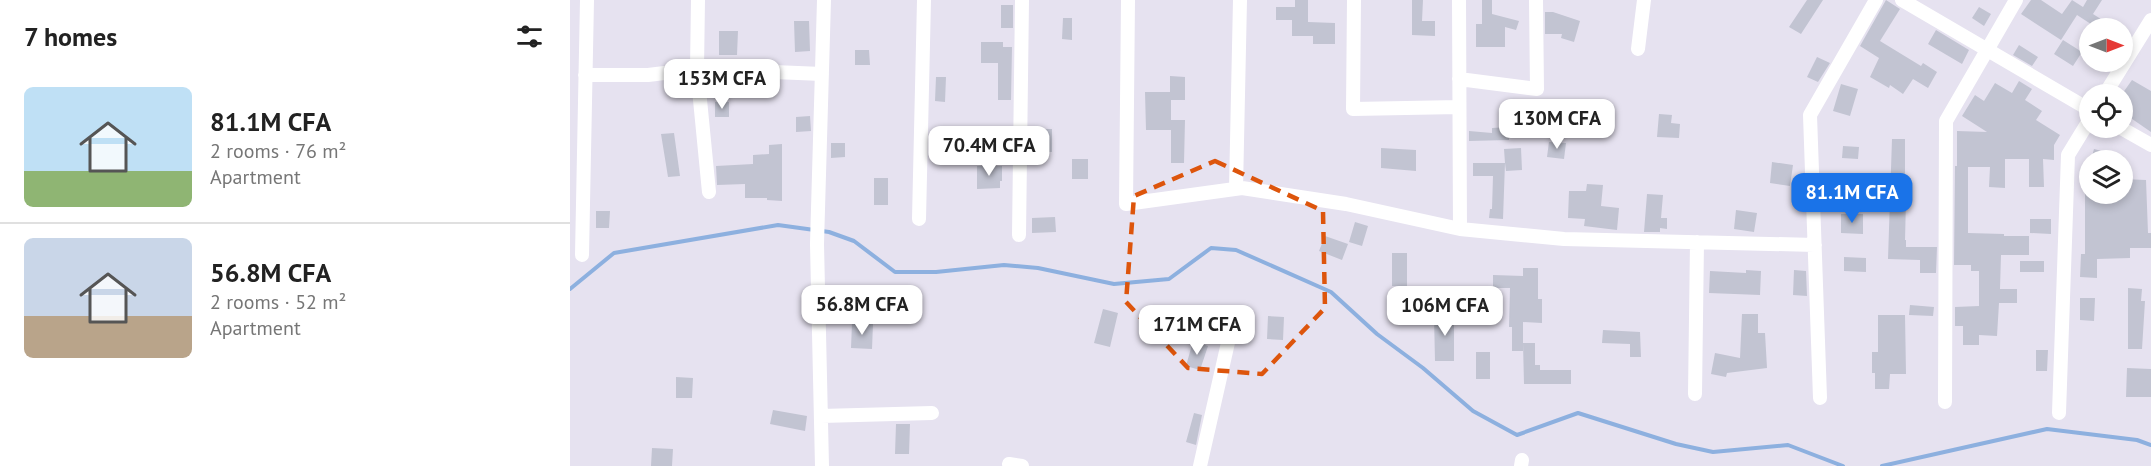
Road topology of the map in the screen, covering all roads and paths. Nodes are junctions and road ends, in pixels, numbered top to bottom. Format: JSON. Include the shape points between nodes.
{"nodes":[{"id":1,"x":587,"y":0,"type":"edge"},
{"id":2,"x":698,"y":0,"type":"edge"},
{"id":3,"x":824,"y":0,"type":"edge"},
{"id":4,"x":924,"y":0,"type":"edge"},
{"id":5,"x":1022,"y":0,"type":"edge"},
{"id":6,"x":1128,"y":0,"type":"edge"},
{"id":7,"x":1240,"y":0,"type":"edge"},
{"id":8,"x":1354,"y":0,"type":"edge"},
{"id":9,"x":1459,"y":0,"type":"edge"},
{"id":10,"x":1536,"y":0,"type":"edge"},
{"id":11,"x":1644,"y":0,"type":"edge"},
{"id":12,"x":1876,"y":0,"type":"edge"},
{"id":13,"x":1902,"y":0,"type":"edge"},
{"id":14,"x":2016,"y":0,"type":"edge"},
{"id":15,"x":2151,"y":20,"type":"edge"},
{"id":16,"x":1638,"y":49,"type":"dead end"},
{"id":17,"x":1987,"y":50,"type":"junction"},
{"id":18,"x":697,"y":69,"type":"junction"},
{"id":19,"x":822,"y":74,"type":"junction"},
{"id":20,"x":585,"y":75,"type":"junction"},
{"id":21,"x":1459,"y":79,"type":"junction"},
{"id":22,"x":2111,"y":84,"type":"edge"},
{"id":23,"x":2079,"y":104,"type":"edge"},
{"id":24,"x":1459,"y":107,"type":"junction"},
{"id":25,"x":2133,"y":135,"type":"edge"},
{"id":26,"x":2079,"y":136,"type":"edge"},
{"id":27,"x":2151,"y":145,"type":"edge"},
{"id":28,"x":577,"y":164,"type":"edge"},
{"id":29,"x":1236,"y":189,"type":"junction"},
{"id":30,"x":709,"y":192,"type":"dead end"},
{"id":31,"x":919,"y":219,"type":"dead end"},
{"id":32,"x":1460,"y":229,"type":"junction"},
{"id":33,"x":1019,"y":235,"type":"dead end"},
{"id":34,"x":1697,"y":242,"type":"junction"},
{"id":35,"x":1815,"y":245,"type":"junction"},
{"id":36,"x":582,"y":255,"type":"dead end"},
{"id":37,"x":1232,"y":325,"type":"dead end"},
{"id":38,"x":1695,"y":394,"type":"dead end"},
{"id":39,"x":1820,"y":398,"type":"dead end"},
{"id":40,"x":1945,"y":402,"type":"dead end"},
{"id":41,"x":932,"y":413,"type":"dead end"},
{"id":42,"x":2059,"y":413,"type":"dead end"},
{"id":43,"x":821,"y":416,"type":"junction"},
{"id":44,"x":822,"y":466,"type":"edge"},
{"id":45,"x":1200,"y":466,"type":"edge"}],
"edges":[{"from":1,"to":20,"type":"street"},
{"from":2,"to":18,"type":"street"},
{"from":3,"to":19,"type":"street"},
{"from":4,"to":31,"type":"street"},
{"from":5,"to":33,"type":"street"},
{"from":6,"to":29,"type":"street","via":[[1126,204]]},
{"from":7,"to":29,"type":"street"},
{"from":8,"to":24,"type":"street","via":[[1353,110]]},
{"from":9,"to":21,"type":"street"},
{"from":10,"to":21,"type":"street","via":[[1537,89]]},
{"from":11,"to":16,"type":"street"},
{"from":12,"to":35,"type":"street","via":[[1810,115]]},
{"from":13,"to":17,"type":"street"},
{"from":14,"to":17,"type":"street"},
{"from":15,"to":22,"type":"street"},
{"from":17,"to":23,"type":"street"},
{"from":17,"to":40,"type":"street","via":[[1946,121]]},
{"from":18,"to":19,"type":"street"},
{"from":18,"to":20,"type":"street","via":[[648,75]]},
{"from":18,"to":30,"type":"street"},
{"from":19,"to":43,"type":"street","via":[[817,244]]},
{"from":20,"to":28,"type":"street"},
{"from":21,"to":24,"type":"street"},
{"from":24,"to":32,"type":"street"},
{"from":25,"to":27,"type":"street"},
{"from":26,"to":42,"type":"street","via":[[2068,154]]},
{"from":28,"to":36,"type":"street"},
{"from":29,"to":32,"type":"street","via":[[1346,204]]},
{"from":32,"to":34,"type":"street","via":[[1564,239]]},
{"from":34,"to":35,"type":"street"},
{"from":34,"to":38,"type":"street"},
{"from":35,"to":39,"type":"street"},
{"from":37,"to":45,"type":"street"},
{"from":41,"to":43,"type":"street"},
{"from":43,"to":44,"type":"street"}]}
